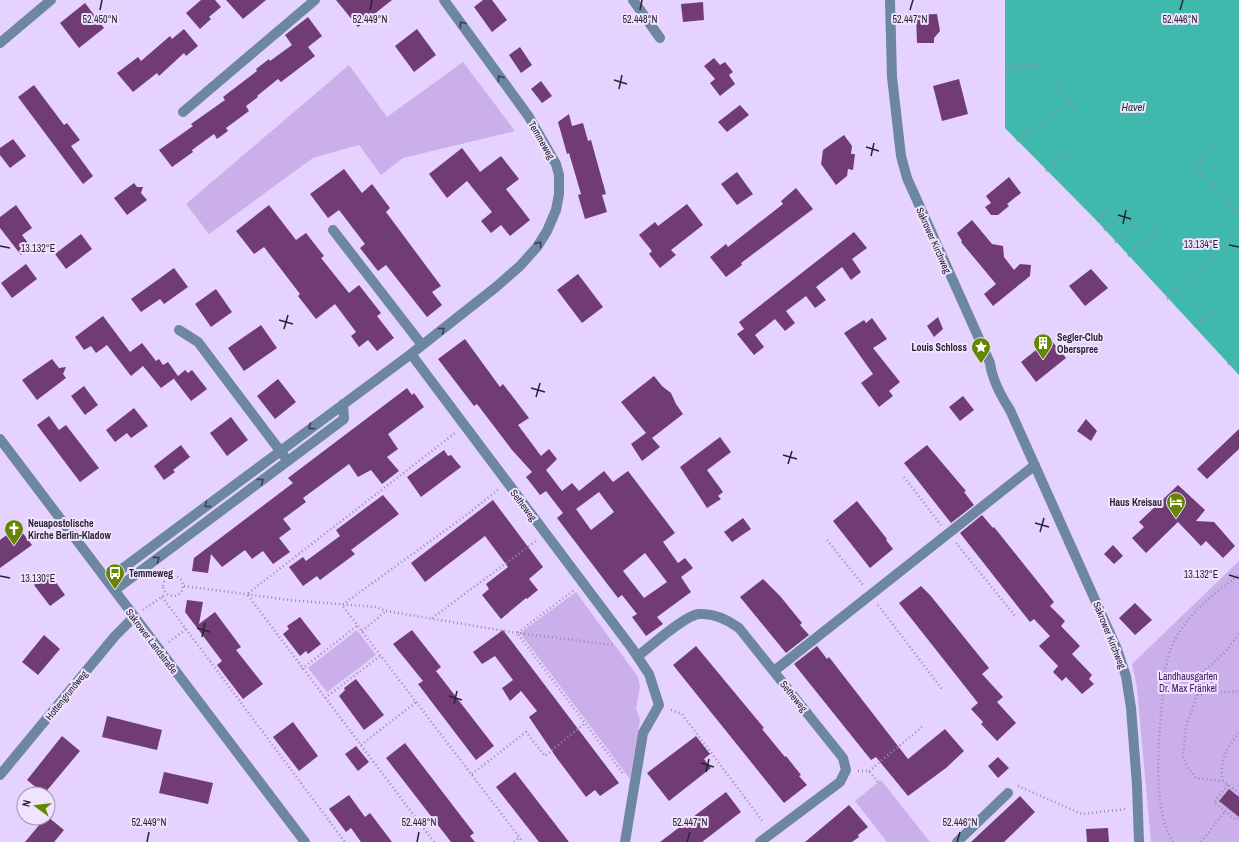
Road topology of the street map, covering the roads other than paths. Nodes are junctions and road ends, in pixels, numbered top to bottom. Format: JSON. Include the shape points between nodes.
{"nodes":[{"id":1,"x":51,"y":0,"type":"edge"},
{"id":2,"x":315,"y":0,"type":"edge"},
{"id":3,"x":444,"y":0,"type":"edge"},
{"id":4,"x":633,"y":0,"type":"edge"},
{"id":5,"x":890,"y":0,"type":"edge"},
{"id":6,"x":660,"y":38,"type":"dead end"},
{"id":7,"x":0,"y":43,"type":"edge"},
{"id":8,"x":183,"y":112,"type":"dead end"},
{"id":9,"x":333,"y":230,"type":"dead end"},
{"id":10,"x":179,"y":330,"type":"dead end"},
{"id":11,"x":422,"y":345,"type":"junction"},
{"id":12,"x":411,"y":354,"type":"junction"},
{"id":13,"x":342,"y":404,"type":"junction"},
{"id":14,"x":0,"y":439,"type":"edge"},
{"id":15,"x":280,"y":450,"type":"junction"},
{"id":16,"x":288,"y":461,"type":"junction"},
{"id":17,"x":1035,"y":465,"type":"junction"},
{"id":18,"x":107,"y":580,"type":"junction"},
{"id":19,"x":115,"y":590,"type":"junction"},
{"id":20,"x":134,"y":617,"type":"junction"},
{"id":21,"x":638,"y":656,"type":"junction"},
{"id":22,"x":774,"y":671,"type":"junction"},
{"id":23,"x":0,"y":775,"type":"edge"},
{"id":24,"x":1008,"y":793,"type":"road end"},
{"id":25,"x":305,"y":842,"type":"edge"},
{"id":26,"x":625,"y":842,"type":"edge"},
{"id":27,"x":760,"y":842,"type":"edge"},
{"id":28,"x":957,"y":842,"type":"edge"},
{"id":29,"x":1139,"y":842,"type":"edge"}],
"edges":[{"from":1,"to":7,"type":"street"},
{"from":2,"to":8,"type":"street"},
{"from":11,"to":3,"type":"street","name":"Temmeweg","one_way":true,"via":[[520,266],[547,231],[556,210],[559,194],[559,175],[546,144],[529,116]]},
{"from":4,"to":6,"type":"street"},
{"from":5,"to":17,"type":"street","name":"Sakrower Kirchweg","via":[[892,77],[901,156],[907,178],[990,363],[1003,399]]},
{"from":9,"to":11,"type":"street"},
{"from":10,"to":15,"type":"street","via":[[198,342]]},
{"from":11,"to":12,"type":"street","name":"Temmeweg"},
{"from":12,"to":13,"type":"street","name":"Temmeweg"},
{"from":12,"to":21,"type":"street","name":"Setheweg"},
{"from":13,"to":15,"type":"street","name":"Temmeweg","one_way":true},
{"from":13,"to":16,"type":"street","via":[[344,419]]},
{"from":14,"to":18,"type":"street","name":"Sakrower Landstraße"},
{"from":15,"to":16,"type":"street"},
{"from":15,"to":18,"type":"street","name":"Temmeweg","one_way":true},
{"from":19,"to":16,"type":"street","one_way":true},
{"from":17,"to":22,"type":"street"},
{"from":17,"to":29,"type":"street","name":"Sakrower Kirchweg","via":[[1117,649],[1126,676],[1139,807]]},
{"from":18,"to":19,"type":"street","name":"Sakrower Landstraße"},
{"from":19,"to":20,"type":"street","name":"Sakrower Landstraße"},
{"from":20,"to":23,"type":"street","name":"Hottengrundweg","via":[[115,636]]},
{"from":20,"to":25,"type":"street","name":"Sakrower Landstraße"},
{"from":21,"to":22,"type":"street","name":"Setheweg","via":[[684,620],[697,614],[712,615],[726,619],[739,628]]},
{"from":21,"to":26,"type":"street","name":"Setheweg","via":[[649,674],[659,705],[644,733]]},
{"from":22,"to":27,"type":"street","name":"Setheweg","via":[[843,758],[846,770],[840,782]]},
{"from":24,"to":28,"type":"street"}]}
